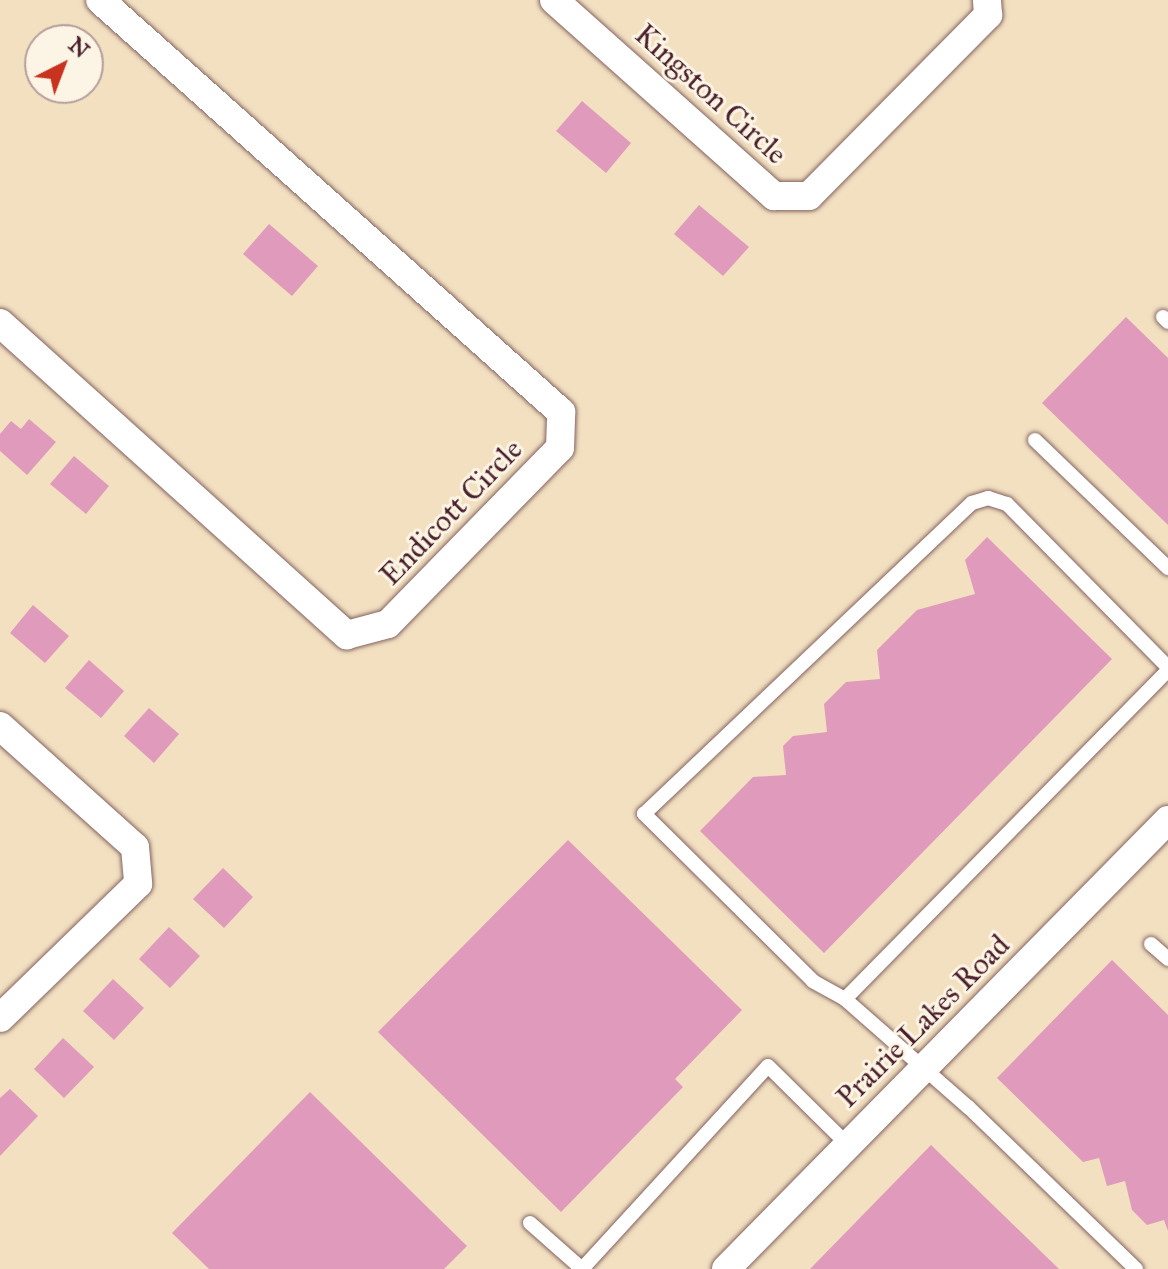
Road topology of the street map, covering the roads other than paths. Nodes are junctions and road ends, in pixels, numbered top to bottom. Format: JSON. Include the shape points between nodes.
{"nodes":[{"id":1,"x":100,"y":0,"type":"edge"},
{"id":2,"x":554,"y":0,"type":"edge"},
{"id":3,"x":987,"y":0,"type":"edge"},
{"id":4,"x":0,"y":323,"type":"edge"},
{"id":5,"x":1035,"y":440,"type":"dead end"},
{"id":6,"x":1168,"y":568,"type":"edge"},
{"id":7,"x":1168,"y":668,"type":"edge"},
{"id":8,"x":0,"y":726,"type":"edge"},
{"id":9,"x":1168,"y":821,"type":"edge"},
{"id":10,"x":1151,"y":944,"type":"dead end"},
{"id":11,"x":1168,"y":959,"type":"edge"},
{"id":12,"x":845,"y":999,"type":"junction"},
{"id":13,"x":0,"y":1018,"type":"edge"},
{"id":14,"x":924,"y":1068,"type":"junction"},
{"id":15,"x":848,"y":1145,"type":"junction"},
{"id":16,"x":530,"y":1223,"type":"dead end"},
{"id":17,"x":581,"y":1269,"type":"edge"},
{"id":18,"x":726,"y":1269,"type":"edge"},
{"id":19,"x":1136,"y":1269,"type":"edge"}],
"edges":[{"from":1,"to":4,"type":"street","name":"Endicott Circle","via":[[561,412],[560,448],[388,624],[347,635]]},
{"from":2,"to":3,"type":"street","name":"Kingston Circle","via":[[774,196],[809,196],[988,15]]},
{"from":5,"to":6,"type":"lane"},
{"from":7,"to":12,"type":"lane"},
{"from":7,"to":12,"type":"lane","via":[[1007,504],[988,498],[972,503],[644,814],[813,981]]},
{"from":8,"to":13,"type":"street","via":[[135,847],[138,884]]},
{"from":9,"to":14,"type":"street","name":"Prairie Lakes Road"},
{"from":10,"to":11,"type":"lane"},
{"from":12,"to":14,"type":"lane"},
{"from":14,"to":15,"type":"street","name":"Prairie Lakes Road"},
{"from":14,"to":19,"type":"lane"},
{"from":15,"to":17,"type":"lane","via":[[768,1066]]},
{"from":15,"to":18,"type":"street","name":"Prairie Lakes Road"},
{"from":16,"to":17,"type":"lane"}]}
